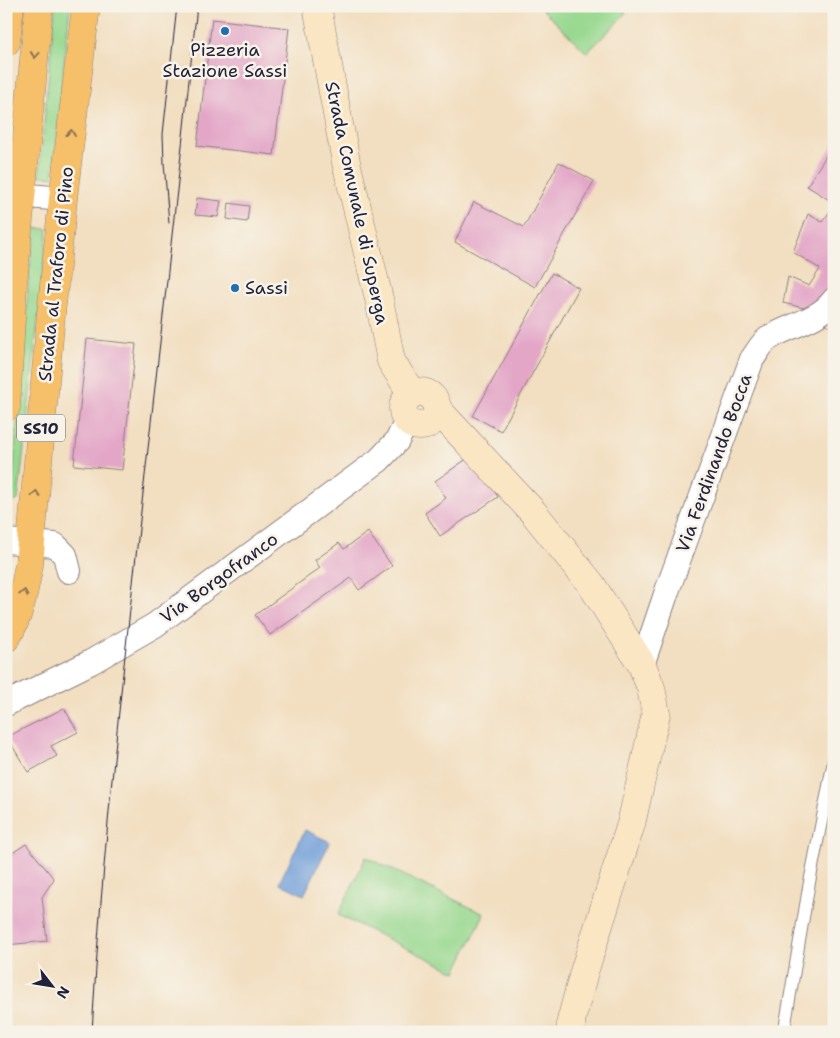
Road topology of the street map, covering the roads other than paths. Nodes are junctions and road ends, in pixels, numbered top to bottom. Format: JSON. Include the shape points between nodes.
{"nodes":[{"id":1,"x":10,"y":6,"type":"edge"},
{"id":2,"x":39,"y":6,"type":"edge"},
{"id":3,"x":86,"y":6,"type":"edge"},
{"id":4,"x":317,"y":6,"type":"edge"},
{"id":5,"x":6,"y":42,"type":"edge"},
{"id":6,"x":14,"y":195,"type":"edge"},
{"id":7,"x":63,"y":199,"type":"junction"},
{"id":8,"x":834,"y":300,"type":"edge"},
{"id":9,"x":412,"y":394,"type":"junction"},
{"id":10,"x":6,"y":407,"type":"edge"},
{"id":11,"x":437,"y":409,"type":"junction"},
{"id":12,"x":407,"y":421,"type":"junction"},
{"id":13,"x":19,"y":542,"type":"edge"},
{"id":14,"x":69,"y":571,"type":"dead end"},
{"id":15,"x":6,"y":638,"type":"edge"},
{"id":16,"x":642,"y":665,"type":"junction"},
{"id":17,"x":6,"y":704,"type":"edge"},
{"id":18,"x":834,"y":758,"type":"edge"},
{"id":19,"x":571,"y":1032,"type":"edge"},
{"id":20,"x":784,"y":1032,"type":"edge"}],
"edges":[{"from":1,"to":5,"type":"main road"},
{"from":2,"to":6,"type":"main road","number":"SS10","one_way":true},
{"from":7,"to":3,"type":"main road","name":"Strada al Traforo di Pino","number":"SS10","one_way":true},
{"from":4,"to":9,"type":"street","name":"Strada Comunale di Superga","via":[[346,162],[379,299],[390,361]]},
{"from":6,"to":7,"type":"street"},
{"from":6,"to":10,"type":"main road","number":"SS10","via":[[13,293]]},
{"from":13,"to":7,"type":"main road","name":"Strada al Traforo di Pino","number":"SS10","one_way":true,"via":[[51,314]]},
{"from":8,"to":16,"type":"street","name":"Via Ferdinando Bocca","via":[[815,316],[768,339],[752,359]]},
{"from":9,"to":11,"type":"street","via":[[429,395]]},
{"from":9,"to":12,"type":"street","via":[[402,410]]},
{"from":11,"to":12,"type":"street","via":[[434,419],[426,425],[416,426]]},
{"from":11,"to":16,"type":"street","via":[[533,512],[591,584]]},
{"from":12,"to":17,"type":"street","name":"Via Borgofranco","via":[[397,441],[379,460],[155,625],[91,662]]},
{"from":13,"to":14,"type":"street","via":[[55,545],[65,555]]},
{"from":15,"to":13,"type":"main road","name":"Strada al Traforo di Pino","number":"SS10","one_way":true,"via":[[14,626],[30,565]]},
{"from":16,"to":19,"type":"street","via":[[656,714],[631,824],[584,972]]},
{"from":18,"to":20,"type":"lane"}]}
